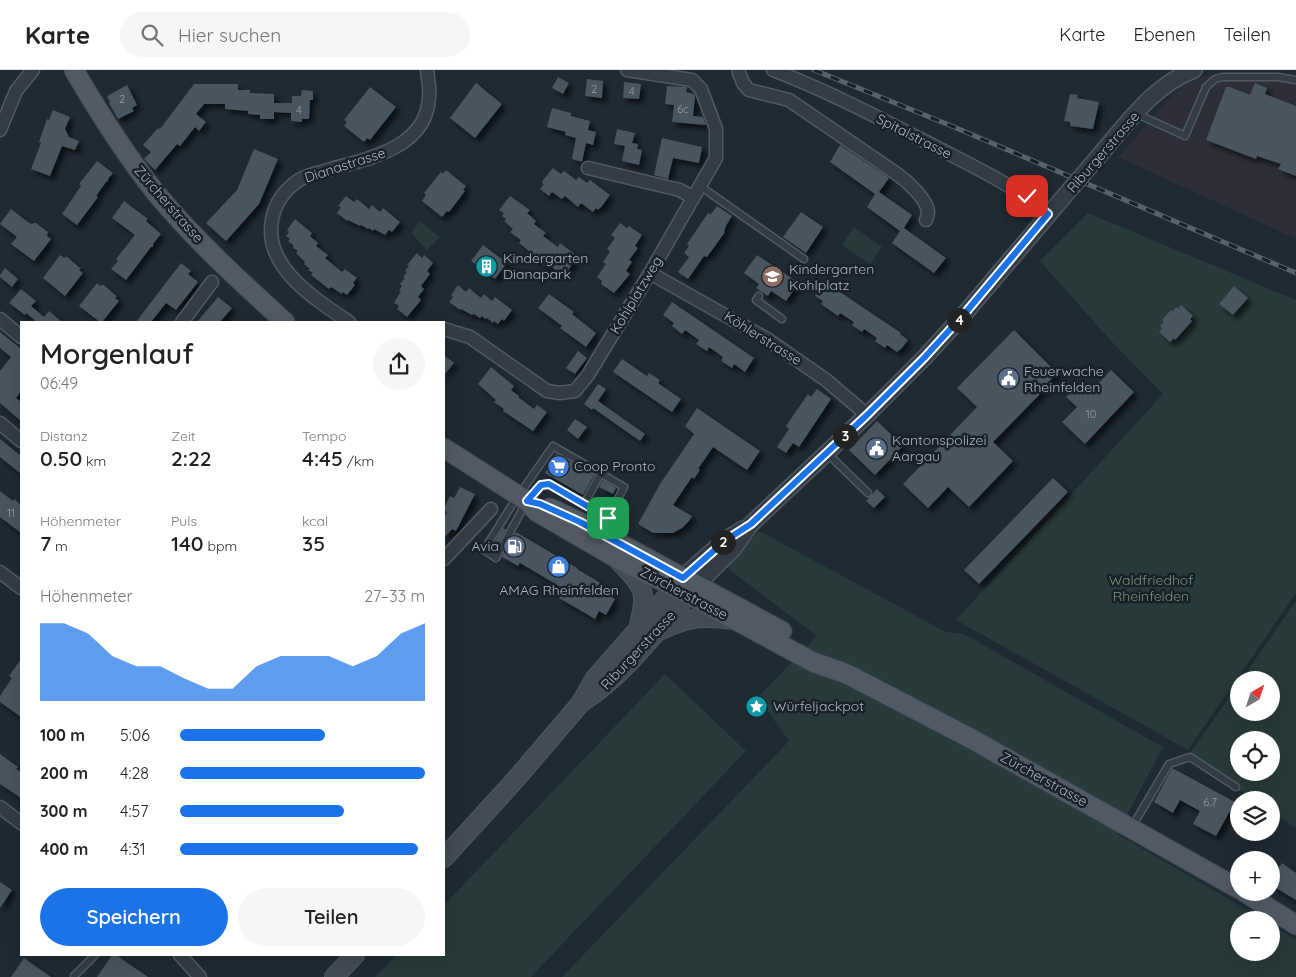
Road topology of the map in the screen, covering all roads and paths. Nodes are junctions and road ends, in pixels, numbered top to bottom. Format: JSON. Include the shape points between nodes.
{"nodes":[{"id":1,"x":33,"y":70,"type":"edge"},
{"id":2,"x":74,"y":70,"type":"edge"},
{"id":3,"x":427,"y":70,"type":"edge"},
{"id":4,"x":627,"y":70,"type":"edge"},
{"id":5,"x":739,"y":70,"type":"edge"},
{"id":6,"x":772,"y":70,"type":"edge"},
{"id":7,"x":1194,"y":70,"type":"edge"},
{"id":8,"x":1296,"y":80,"type":"edge"},
{"id":9,"x":1137,"y":114,"type":"junction"},
{"id":10,"x":1,"y":122,"type":"edge"},
{"id":11,"x":588,"y":168,"type":"dead end"},
{"id":12,"x":700,"y":186,"type":"junction"},
{"id":13,"x":693,"y":198,"type":"junction"},
{"id":14,"x":1048,"y":214,"type":"junction"},
{"id":15,"x":926,"y":220,"type":"dead end"},
{"id":16,"x":804,"y":259,"type":"dead end"},
{"id":17,"x":650,"y":273,"type":"junction"},
{"id":18,"x":212,"y":282,"type":"dead end"},
{"id":19,"x":759,"y":296,"type":"dead end"},
{"id":20,"x":0,"y":319,"type":"edge"},
{"id":21,"x":782,"y":319,"type":"dead end"},
{"id":22,"x":183,"y":321,"type":"edge"},
{"id":23,"x":284,"y":321,"type":"edge"},
{"id":24,"x":348,"y":321,"type":"edge"},
{"id":25,"x":445,"y":329,"type":"edge"},
{"id":26,"x":20,"y":335,"type":"edge"},
{"id":27,"x":867,"y":415,"type":"junction"},
{"id":28,"x":0,"y":423,"type":"edge"},
{"id":29,"x":20,"y":439,"type":"edge"},
{"id":30,"x":445,"y":449,"type":"edge"},
{"id":31,"x":826,"y":452,"type":"junction"},
{"id":32,"x":601,"y":473,"type":"junction"},
{"id":33,"x":868,"y":493,"type":"dead end"},
{"id":34,"x":523,"y":499,"type":"junction"},
{"id":35,"x":584,"y":504,"type":"junction"},
{"id":36,"x":491,"y":509,"type":"dead end"},
{"id":37,"x":445,"y":558,"type":"edge"},
{"id":38,"x":618,"y":559,"type":"junction"},
{"id":39,"x":0,"y":572,"type":"edge"},
{"id":40,"x":686,"y":586,"type":"junction"},
{"id":41,"x":20,"y":587,"type":"edge"},
{"id":42,"x":734,"y":620,"type":"junction"},
{"id":43,"x":638,"y":627,"type":"junction"},
{"id":44,"x":658,"y":631,"type":"junction"},
{"id":45,"x":847,"y":674,"type":"junction"},
{"id":46,"x":580,"y":704,"type":"junction"},
{"id":47,"x":1236,"y":787,"type":"dead end"},
{"id":48,"x":0,"y":808,"type":"edge"},
{"id":49,"x":20,"y":822,"type":"edge"},
{"id":50,"x":1131,"y":828,"type":"junction"},
{"id":51,"x":445,"y":857,"type":"edge"},
{"id":52,"x":1230,"y":884,"type":"edge"},
{"id":53,"x":1258,"y":901,"type":"edge"},
{"id":54,"x":1296,"y":925,"type":"edge"},
{"id":55,"x":94,"y":956,"type":"edge"},
{"id":56,"x":181,"y":956,"type":"edge"},
{"id":57,"x":354,"y":956,"type":"edge"},
{"id":58,"x":74,"y":976,"type":"dead end"},
{"id":59,"x":200,"y":977,"type":"edge"},
{"id":60,"x":334,"y":977,"type":"edge"}],
"edges":[{"from":1,"to":10,"type":"street","via":[[16,91]]},
{"from":2,"to":23,"type":"main road","name":"Zürcherstrasse","via":[[121,146],[157,194],[230,272]]},
{"from":3,"to":24,"type":"street","name":"Dianastrasse","via":[[429,97],[425,118],[414,133],[386,153],[300,180],[286,190],[273,213],[270,226],[273,248],[285,270]]},
{"from":4,"to":12,"type":"street","name":"Kohlplatzweg","via":[[692,80],[701,89],[716,129],[716,158]]},
{"from":5,"to":15,"type":"street","via":[[749,90],[789,100],[898,174],[920,197],[928,211]]},
{"from":6,"to":14,"type":"street","name":"Spitalstrasse","via":[[802,81],[974,166],[1022,193]]},
{"from":7,"to":9,"type":"street","name":"Riburgerstrasse","via":[[1164,86]]},
{"from":8,"to":9,"type":"lane","via":[[1278,77],[1215,78],[1206,87],[1185,136]]},
{"from":9,"to":14,"type":"street","name":"Riburgerstrasse","bridge":true},
{"from":11,"to":13,"type":"street","via":[[680,190]]},
{"from":12,"to":13,"type":"street","name":"Kohlplatzweg"},
{"from":12,"to":16,"type":"lane"},
{"from":13,"to":17,"type":"street","name":"Kohlplatzweg"},
{"from":14,"to":27,"type":"street","name":"Riburgerstrasse","via":[[966,312]]},
{"from":17,"to":25,"type":"street","name":"Kohlplatzweg","via":[[576,391],[547,391],[470,337]]},
{"from":17,"to":27,"type":"street","name":"Köhlerstrasse","via":[[767,339],[826,380]]},
{"from":18,"to":22,"type":"street"},
{"from":19,"to":21,"type":"lane","via":[[756,300]]},
{"from":20,"to":26,"type":"street"},
{"from":27,"to":31,"type":"street","name":"Riburgerstrasse"},
{"from":28,"to":29,"type":"street"},
{"from":30,"to":34,"type":"main road","name":"Zürcherstrasse"},
{"from":31,"to":33,"type":"lane"},
{"from":31,"to":40,"type":"street","name":"Riburgerstrasse","via":[[751,524],[733,549]]},
{"from":32,"to":34,"type":"lane","via":[[553,446]]},
{"from":32,"to":35,"type":"lane"},
{"from":32,"to":35,"type":"lane","via":[[624,488],[608,518]]},
{"from":34,"to":34,"type":"lane","via":[[484,550],[496,558]]},
{"from":34,"to":35,"type":"lane","via":[[541,485],[549,484]]},
{"from":34,"to":38,"type":"main road","name":"Zürcherstrasse","via":[[536,512]]},
{"from":34,"to":40,"type":"main road","name":"Zürcherstrasse","via":[[580,522]]},
{"from":36,"to":37,"type":"street"},
{"from":38,"to":40,"type":"main road","name":"Zürcherstrasse"},
{"from":38,"to":43,"type":"main road","name":"Riburgerstrasse","via":[[643,591]]},
{"from":39,"to":41,"type":"street"},
{"from":40,"to":42,"type":"main road","name":"Zürcherstrasse"},
{"from":40,"to":43,"type":"main road","name":"Riburgerstrasse"},
{"from":40,"to":44,"type":"main road","name":"Riburgerstrasse"},
{"from":40,"to":45,"type":"main road","name":"Zürcherstrasse","via":[[820,651]]},
{"from":42,"to":44,"type":"main road","via":[[691,618]]},
{"from":42,"to":45,"type":"main road","name":"Zürcherstrasse","via":[[813,662]]},
{"from":43,"to":46,"type":"main road","name":"Riburgerstrasse","via":[[595,678]]},
{"from":44,"to":46,"type":"main road","name":"Riburgerstrasse","via":[[604,688]]},
{"from":45,"to":50,"type":"main road","name":"Zürcherstrasse"},
{"from":46,"to":51,"type":"main road","name":"Riburgerstrasse"},
{"from":47,"to":50,"type":"lane","via":[[1190,757],[1168,764]]},
{"from":48,"to":49,"type":"street"},
{"from":50,"to":52,"type":"main road","name":"Zürcherstrasse"},
{"from":53,"to":54,"type":"main road"},
{"from":55,"to":58,"type":"lane"},
{"from":56,"to":59,"type":"street"},
{"from":57,"to":60,"type":"main road"}]}
